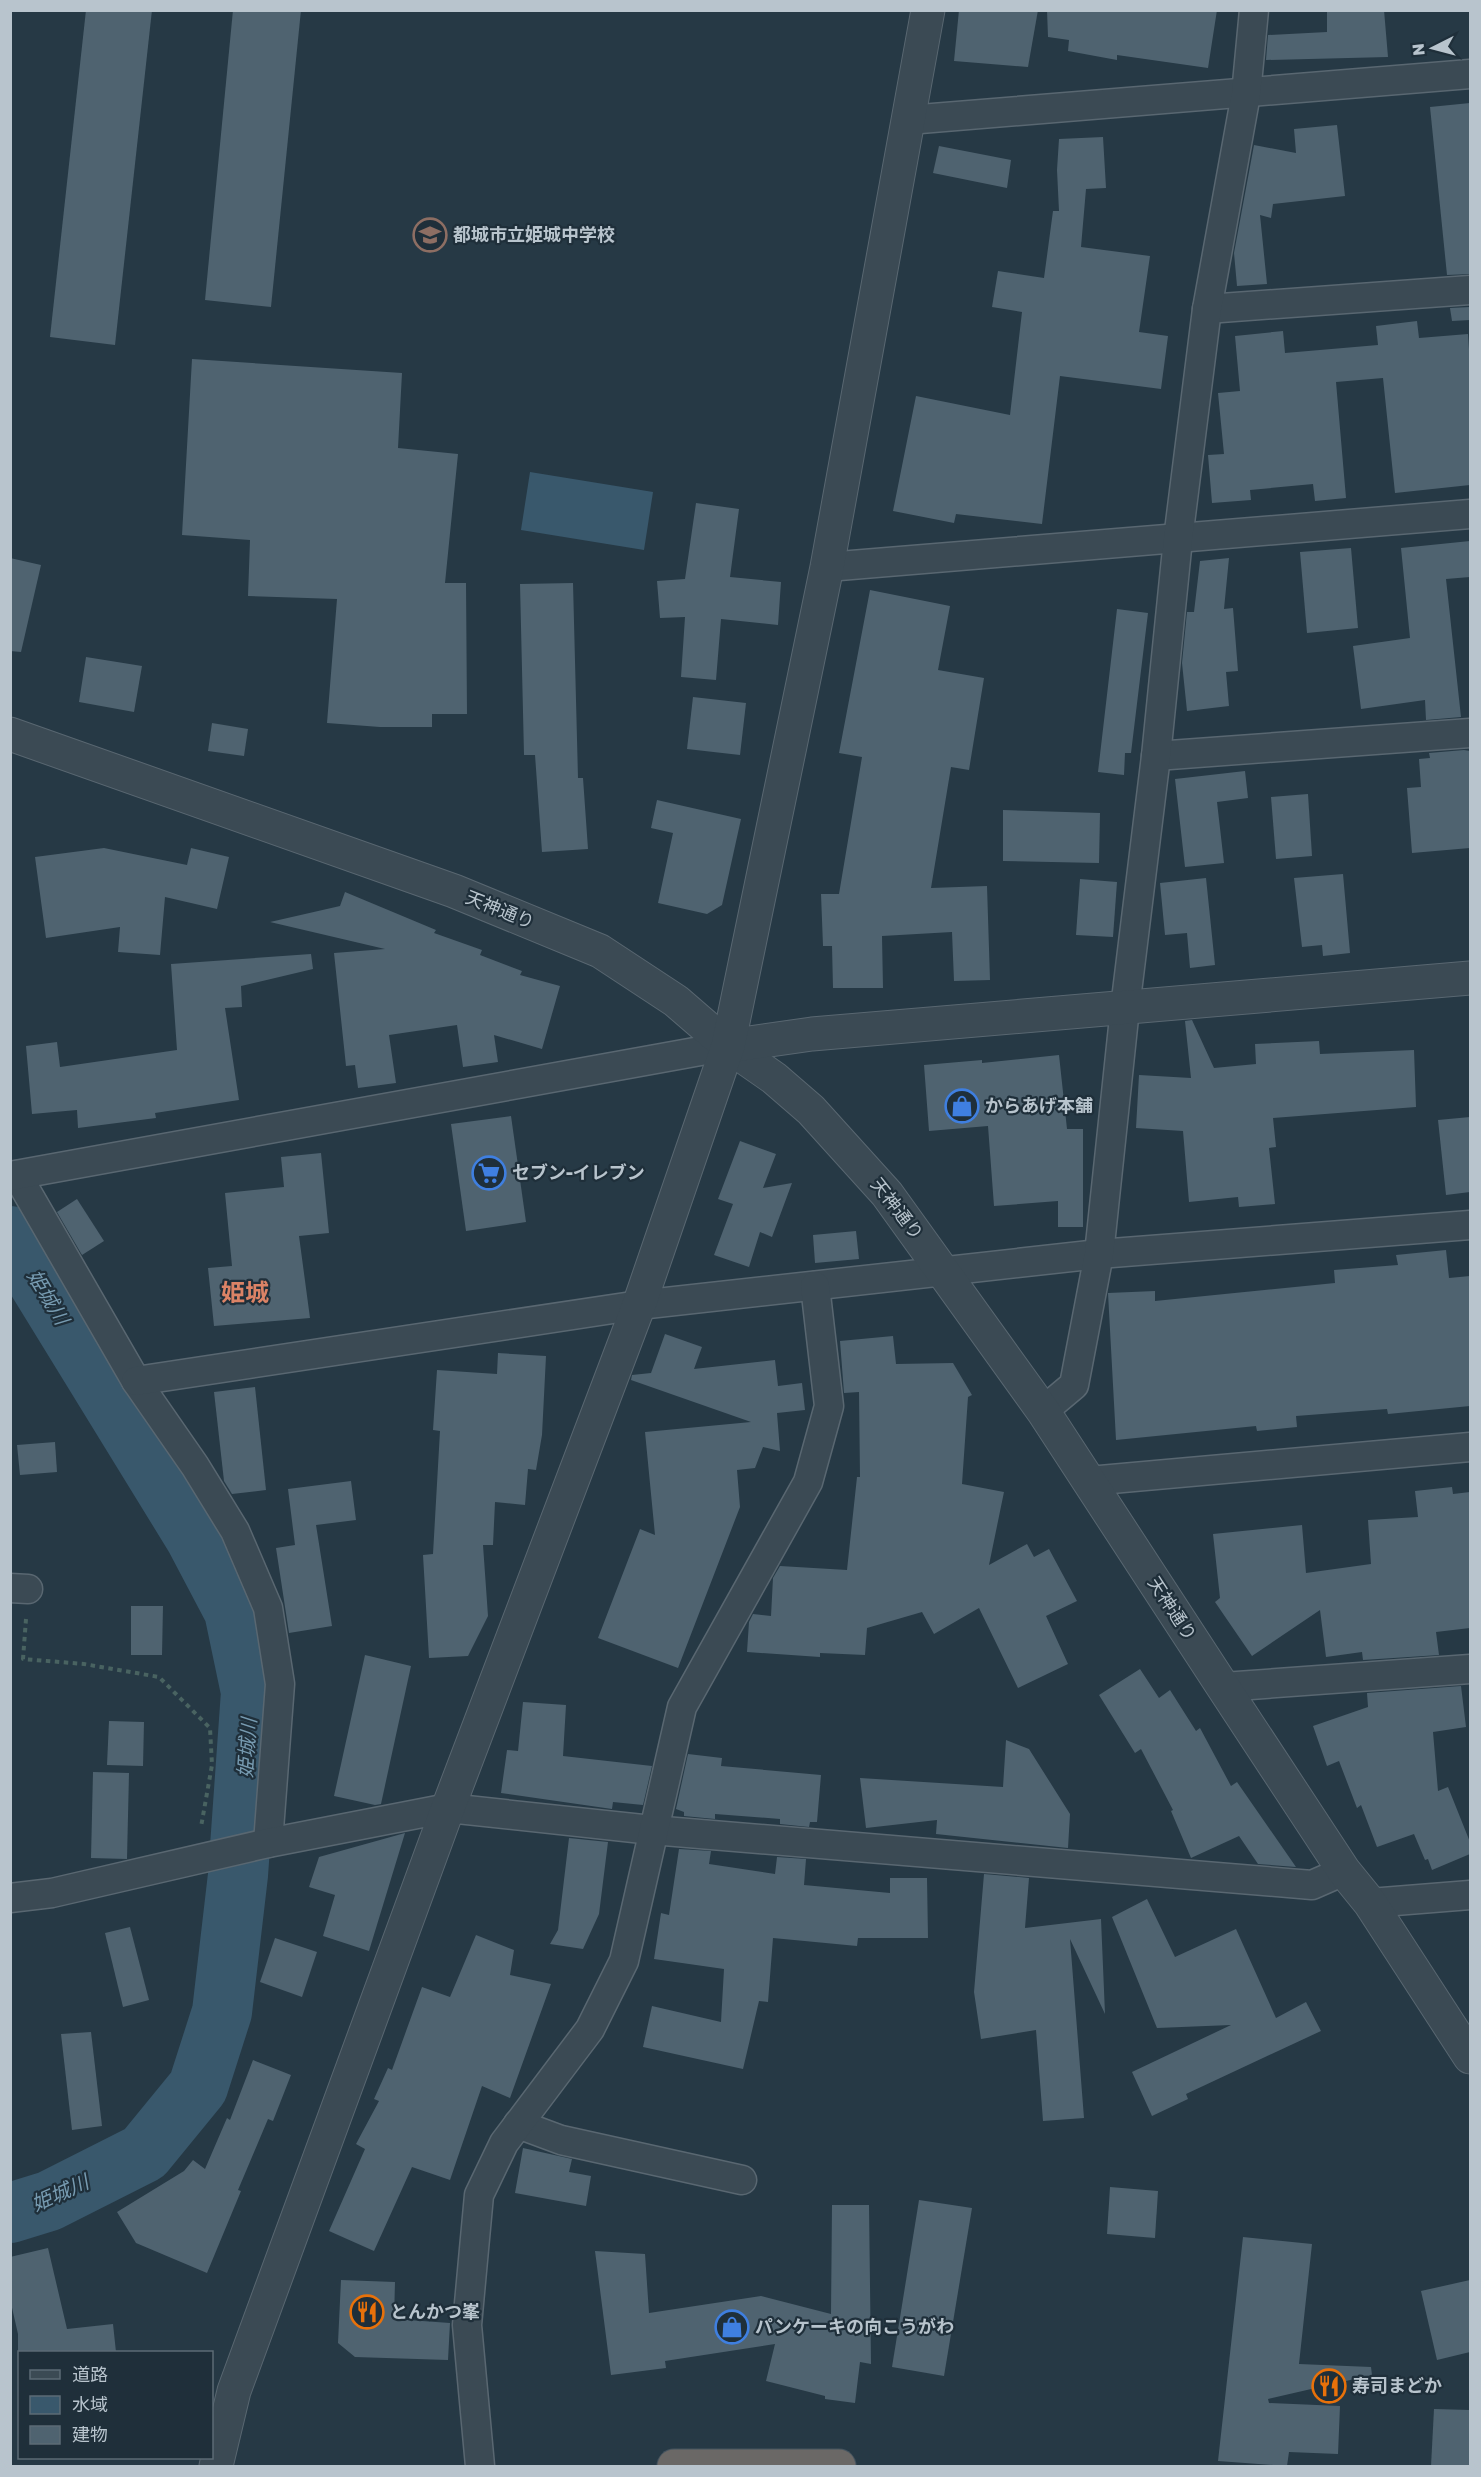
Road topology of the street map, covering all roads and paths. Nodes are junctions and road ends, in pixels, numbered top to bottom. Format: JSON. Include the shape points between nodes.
{"nodes":[{"id":1,"x":928,"y":10,"type":"edge"},
{"id":2,"x":1254,"y":10,"type":"edge"},
{"id":3,"x":1470,"y":74,"type":"edge"},
{"id":4,"x":1246,"y":94,"type":"junction"},
{"id":5,"x":908,"y":120,"type":"junction"},
{"id":6,"x":1470,"y":290,"type":"edge"},
{"id":7,"x":1207,"y":309,"type":"junction"},
{"id":8,"x":1470,"y":513,"type":"edge"},
{"id":9,"x":1178,"y":539,"type":"junction"},
{"id":10,"x":827,"y":567,"type":"junction"},
{"id":11,"x":1470,"y":733,"type":"edge"},
{"id":12,"x":10,"y":734,"type":"edge"},
{"id":13,"x":1156,"y":756,"type":"junction"},
{"id":14,"x":1470,"y":978,"type":"edge"},
{"id":15,"x":1125,"y":1008,"type":"junction"},
{"id":16,"x":728,"y":1046,"type":"junction"},
{"id":17,"x":14,"y":1176,"type":"edge"},
{"id":18,"x":1470,"y":1225,"type":"edge"},
{"id":19,"x":1099,"y":1254,"type":"junction"},
{"id":20,"x":944,"y":1271,"type":"junction"},
{"id":21,"x":815,"y":1286,"type":"junction"},
{"id":22,"x":639,"y":1305,"type":"junction"},
{"id":23,"x":135,"y":1381,"type":"junction"},
{"id":24,"x":1043,"y":1411,"type":"junction"},
{"id":25,"x":1470,"y":1447,"type":"edge"},
{"id":26,"x":1089,"y":1481,"type":"junction"},
{"id":27,"x":19,"y":1589,"type":"edge"},
{"id":28,"x":1470,"y":1669,"type":"edge"},
{"id":29,"x":1223,"y":1687,"type":"junction"},
{"id":30,"x":448,"y":1808,"type":"junction"},
{"id":31,"x":652,"y":1830,"type":"junction"},
{"id":32,"x":264,"y":1843,"type":"junction"},
{"id":33,"x":201,"y":1858,"type":"junction"},
{"id":34,"x":1344,"y":1871,"type":"junction"},
{"id":35,"x":1470,"y":1895,"type":"edge"},
{"id":36,"x":10,"y":1898,"type":"edge"},
{"id":37,"x":1371,"y":1903,"type":"junction"},
{"id":38,"x":1470,"y":2057,"type":"edge"},
{"id":39,"x":519,"y":2124,"type":"junction"},
{"id":40,"x":742,"y":2180,"type":"dead end"},
{"id":41,"x":216,"y":2466,"type":"edge"},
{"id":42,"x":480,"y":2466,"type":"edge"},
{"id":43,"x":674,"y":2466,"type":"edge"},
{"id":44,"x":839,"y":2466,"type":"edge"}],
"edges":[{"from":1,"to":5,"type":"street"},
{"from":2,"to":4,"type":"street"},
{"from":3,"to":4,"type":"street"},
{"from":4,"to":5,"type":"street"},
{"from":4,"to":7,"type":"street"},
{"from":5,"to":10,"type":"street"},
{"from":6,"to":7,"type":"street"},
{"from":7,"to":9,"type":"street"},
{"from":8,"to":9,"type":"street"},
{"from":9,"to":10,"type":"street"},
{"from":9,"to":13,"type":"street"},
{"from":10,"to":16,"type":"street"},
{"from":11,"to":13,"type":"street"},
{"from":12,"to":16,"type":"street","name":"天神通り","via":[[454,891],[600,951],[676,1001]]},
{"from":13,"to":15,"type":"street"},
{"from":14,"to":15,"type":"street"},
{"from":15,"to":16,"type":"street","via":[[812,1034]]},
{"from":15,"to":19,"type":"street"},
{"from":16,"to":17,"type":"street"},
{"from":16,"to":20,"type":"street","name":"天神通り","via":[[811,1110],[887,1194]]},
{"from":16,"to":22,"type":"street"},
{"from":17,"to":23,"type":"street"},
{"from":18,"to":19,"type":"street"},
{"from":19,"to":20,"type":"street"},
{"from":19,"to":24,"type":"street","via":[[1074,1385]]},
{"from":20,"to":21,"type":"street"},
{"from":20,"to":24,"type":"street","name":"天神通り"},
{"from":21,"to":22,"type":"street"},
{"from":21,"to":31,"type":"street","via":[[829,1406],[808,1482],[682,1707]]},
{"from":22,"to":23,"type":"street"},
{"from":22,"to":30,"type":"street"},
{"from":23,"to":32,"type":"street","via":[[236,1531],[268,1608],[280,1684]]},
{"from":24,"to":26,"type":"street","name":"天神通り"},
{"from":25,"to":26,"type":"street"},
{"from":26,"to":29,"type":"street","name":"天神通り"},
{"from":27,"to":33,"type":"path","via":[[23,1659],[84,1664],[159,1677],[210,1728],[212,1765]]},
{"from":28,"to":29,"type":"street"},
{"from":29,"to":34,"type":"street","name":"天神通り"},
{"from":30,"to":31,"type":"street"},
{"from":30,"to":32,"type":"street"},
{"from":30,"to":41,"type":"street","via":[[234,2391]]},
{"from":31,"to":34,"type":"street","via":[[1312,1885]]},
{"from":31,"to":39,"type":"street","via":[[624,1961],[590,2029]]},
{"from":32,"to":33,"type":"street"},
{"from":33,"to":36,"type":"street","via":[[52,1893]]},
{"from":34,"to":37,"type":"street","name":"天神通り"},
{"from":35,"to":37,"type":"street"},
{"from":37,"to":38,"type":"street","name":"天神通り"},
{"from":39,"to":40,"type":"street","via":[[561,2140]]},
{"from":39,"to":42,"type":"street","via":[[504,2143],[479,2195],[467,2325]]},
{"from":43,"to":44,"type":"highway"}]}
